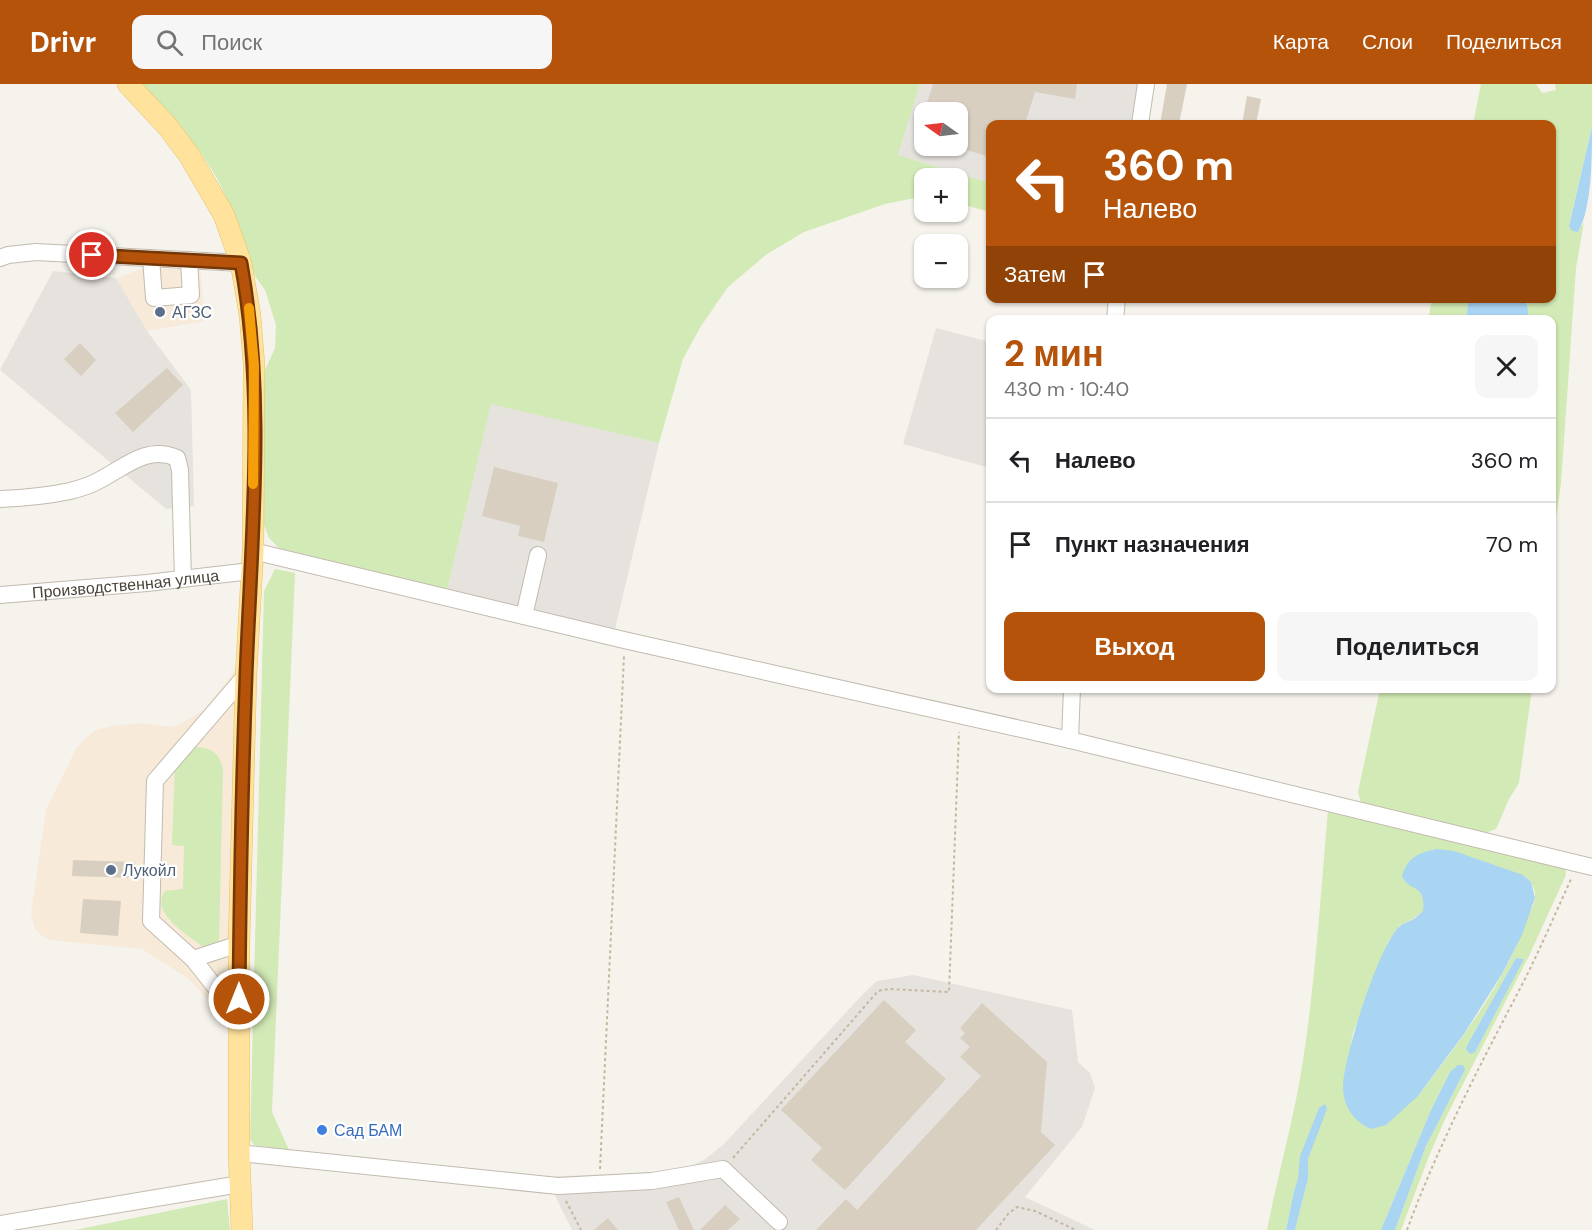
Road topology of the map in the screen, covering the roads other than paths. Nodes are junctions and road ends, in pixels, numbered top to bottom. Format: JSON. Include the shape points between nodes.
{"nodes":[{"id":1,"x":128,"y":84,"type":"edge"},
{"id":2,"x":1146,"y":84,"type":"edge"},
{"id":3,"x":1141,"y":120,"type":"edge"},
{"id":4,"x":0,"y":258,"type":"edge"},
{"id":5,"x":151,"y":258,"type":"junction"},
{"id":6,"x":189,"y":260,"type":"junction"},
{"id":7,"x":241,"y":263,"type":"junction"},
{"id":8,"x":0,"y":499,"type":"edge"},
{"id":9,"x":538,"y":555,"type":"dead end"},
{"id":10,"x":252,"y":561,"type":"junction"},
{"id":11,"x":183,"y":579,"type":"junction"},
{"id":12,"x":0,"y":595,"type":"edge"},
{"id":13,"x":524,"y":616,"type":"junction"},
{"id":14,"x":246,"y":675,"type":"junction"},
{"id":15,"x":1072,"y":693,"type":"edge"},
{"id":16,"x":1070,"y":740,"type":"junction"},
{"id":17,"x":1585,"y":866,"type":"edge"},
{"id":18,"x":239,"y":944,"type":"junction"},
{"id":19,"x":193,"y":959,"type":"junction"},
{"id":20,"x":239,"y":1017,"type":"junction"},
{"id":21,"x":239,"y":1153,"type":"junction"},
{"id":22,"x":240,"y":1184,"type":"junction"},
{"id":23,"x":779,"y":1222,"type":"dead end"},
{"id":24,"x":0,"y":1224,"type":"edge"},
{"id":25,"x":242,"y":1230,"type":"edge"}],
"edges":[{"from":1,"to":7,"type":"main road","via":[[189,155],[224,214]]},
{"from":2,"to":3,"type":"street"},
{"from":4,"to":5,"type":"street","via":[[36,252]]},
{"from":5,"to":6,"type":"street"},
{"from":5,"to":6,"type":"street","via":[[154,298],[191,295]]},
{"from":6,"to":7,"type":"street"},
{"from":7,"to":10,"type":"main road","via":[[254,365]]},
{"from":8,"to":11,"type":"street","via":[[69,491],[95,483],[144,456],[167,454],[177,459],[180,470]]},
{"from":9,"to":13,"type":"street"},
{"from":10,"to":11,"type":"street","name":"Производственная улица"},
{"from":10,"to":13,"type":"street"},
{"from":10,"to":14,"type":"main road"},
{"from":11,"to":12,"type":"street","name":"Производственная улица"},
{"from":13,"to":16,"type":"street"},
{"from":14,"to":18,"type":"main road"},
{"from":14,"to":19,"type":"street","via":[[155,781],[151,921]]},
{"from":15,"to":16,"type":"street"},
{"from":16,"to":17,"type":"street"},
{"from":18,"to":19,"type":"street"},
{"from":18,"to":20,"type":"main road"},
{"from":19,"to":20,"type":"street"},
{"from":20,"to":21,"type":"main road"},
{"from":21,"to":22,"type":"main road"},
{"from":21,"to":23,"type":"street","via":[[558,1186],[652,1180],[723,1169]]},
{"from":22,"to":24,"type":"street"},
{"from":22,"to":25,"type":"main road"}]}
